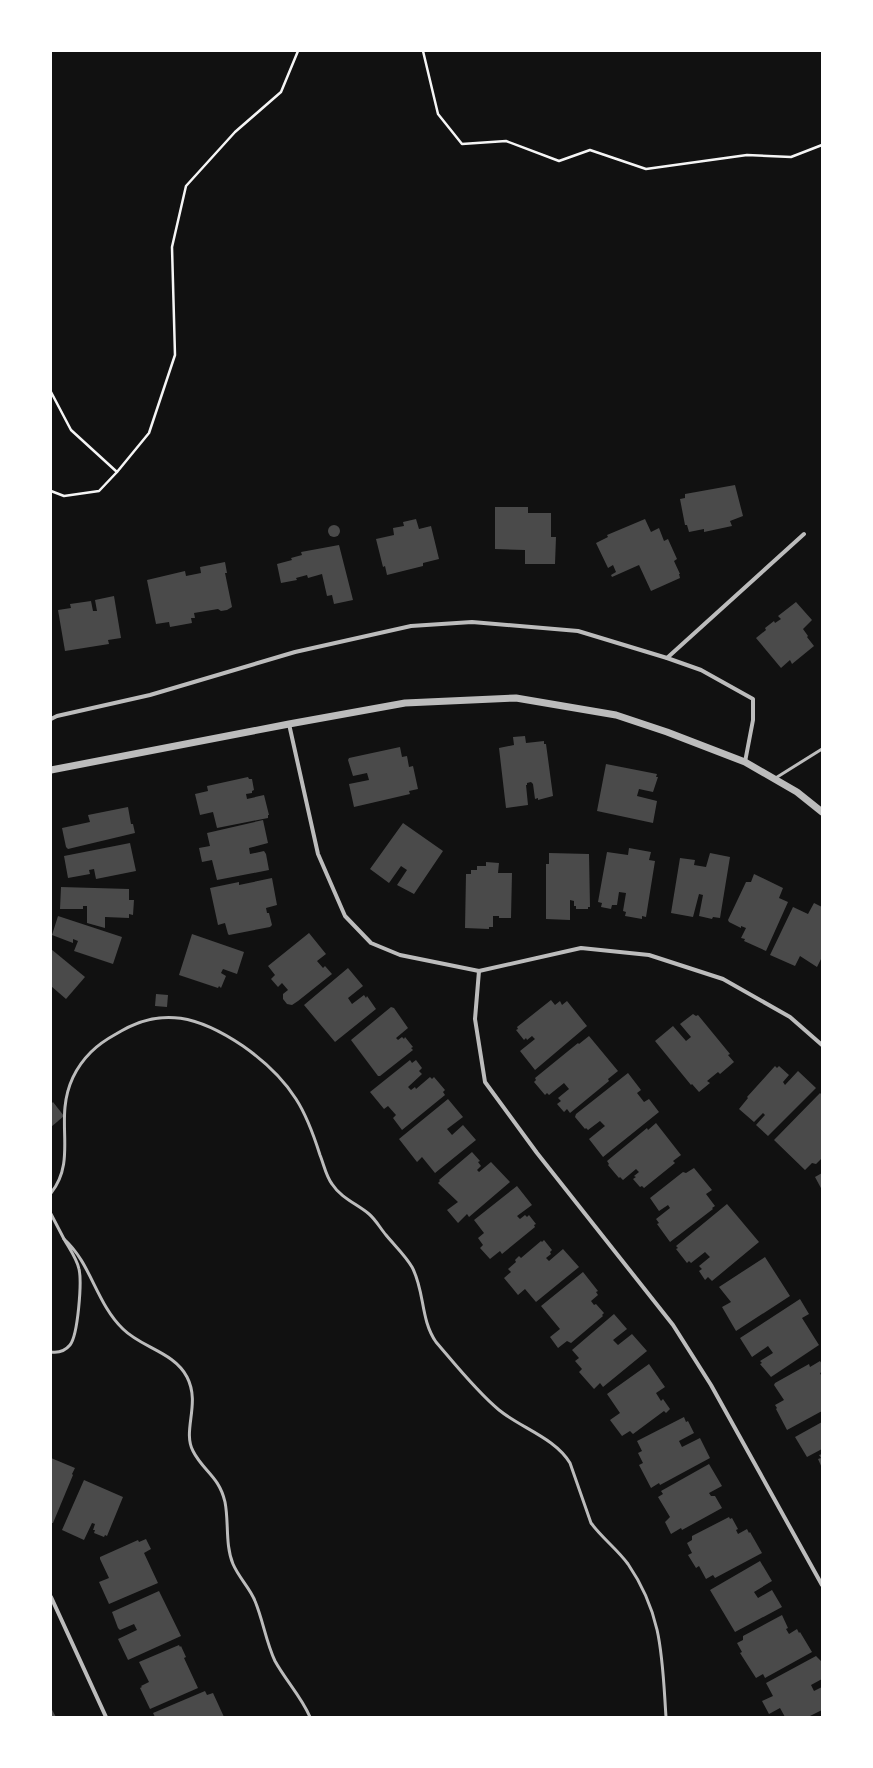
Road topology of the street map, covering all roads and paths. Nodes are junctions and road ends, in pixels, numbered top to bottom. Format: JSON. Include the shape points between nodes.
{"nodes":[{"id":1,"x":298,"y":51,"type":"edge"},
{"id":2,"x":423,"y":51,"type":"edge"},
{"id":3,"x":822,"y":145,"type":"edge"},
{"id":4,"x":51,"y":392,"type":"edge"},
{"id":5,"x":117,"y":472,"type":"junction"},
{"id":6,"x":51,"y":491,"type":"edge"},
{"id":7,"x":804,"y":534,"type":"dead end"},
{"id":8,"x":668,"y":658,"type":"junction"},
{"id":9,"x":51,"y":719,"type":"edge"},
{"id":10,"x":289,"y":724,"type":"junction"},
{"id":11,"x":822,"y":749,"type":"edge"},
{"id":12,"x":745,"y":762,"type":"junction"},
{"id":13,"x":51,"y":770,"type":"edge"},
{"id":14,"x":774,"y":779,"type":"junction"},
{"id":15,"x":822,"y":812,"type":"edge"},
{"id":16,"x":479,"y":971,"type":"junction"},
{"id":17,"x":822,"y":1046,"type":"edge"},
{"id":18,"x":51,"y":1193,"type":"edge"},
{"id":19,"x":51,"y":1214,"type":"edge"},
{"id":20,"x":64,"y":1239,"type":"junction"},
{"id":21,"x":51,"y":1352,"type":"edge"},
{"id":22,"x":822,"y":1585,"type":"edge"},
{"id":23,"x":51,"y":1597,"type":"edge"},
{"id":24,"x":106,"y":1717,"type":"edge"},
{"id":25,"x":310,"y":1717,"type":"edge"},
{"id":26,"x":666,"y":1717,"type":"edge"}],
"edges":[{"from":1,"to":5,"type":"path","via":[[281,92],[235,132],[186,186],[172,247],[175,355],[149,433]]},
{"from":2,"to":3,"type":"path","via":[[438,114],[462,144],[506,141],[559,161],[590,150],[646,169],[747,155],[791,157]]},
{"from":4,"to":5,"type":"path","via":[[71,430]]},
{"from":5,"to":6,"type":"path","via":[[99,491],[64,496]]},
{"from":7,"to":8,"type":"street"},
{"from":8,"to":9,"type":"street","via":[[578,630],[472,622],[411,626],[295,652],[150,695]]},
{"from":8,"to":12,"type":"street","via":[[701,670],[753,699],[753,720]]},
{"from":10,"to":12,"type":"street","via":[[405,704],[516,698],[616,715]]},
{"from":10,"to":13,"type":"street"},
{"from":10,"to":16,"type":"street","via":[[318,854],[345,916],[371,943],[400,955]]},
{"from":11,"to":14,"type":"lane"},
{"from":12,"to":14,"type":"street"},
{"from":14,"to":15,"type":"street","via":[[797,792]]},
{"from":16,"to":17,"type":"street","via":[[581,948],[649,955],[723,979],[790,1017]]},
{"from":16,"to":22,"type":"street","via":[[475,1019],[485,1082],[537,1153],[673,1325],[711,1385]]},
{"from":18,"to":26,"type":"lane","via":[[64,1166],[65,1107],[74,1074],[92,1051],[107,1040],[140,1022],[176,1016],[210,1026],[257,1056],[297,1100],[332,1185],[375,1220],[412,1268],[417,1278],[429,1332],[436,1342],[498,1409],[566,1456],[591,1523],[626,1563],[650,1605],[662,1656]]},
{"from":19,"to":20,"type":"lane"},
{"from":20,"to":21,"type":"lane","via":[[79,1269],[77,1321],[70,1344],[64,1350]]},
{"from":20,"to":25,"type":"lane","via":[[74,1248],[102,1300],[123,1330],[169,1357],[187,1378],[193,1394],[189,1439],[193,1451],[220,1487],[225,1502],[229,1550],[233,1564],[255,1601],[275,1660],[303,1701]]},
{"from":23,"to":24,"type":"street"}]}
